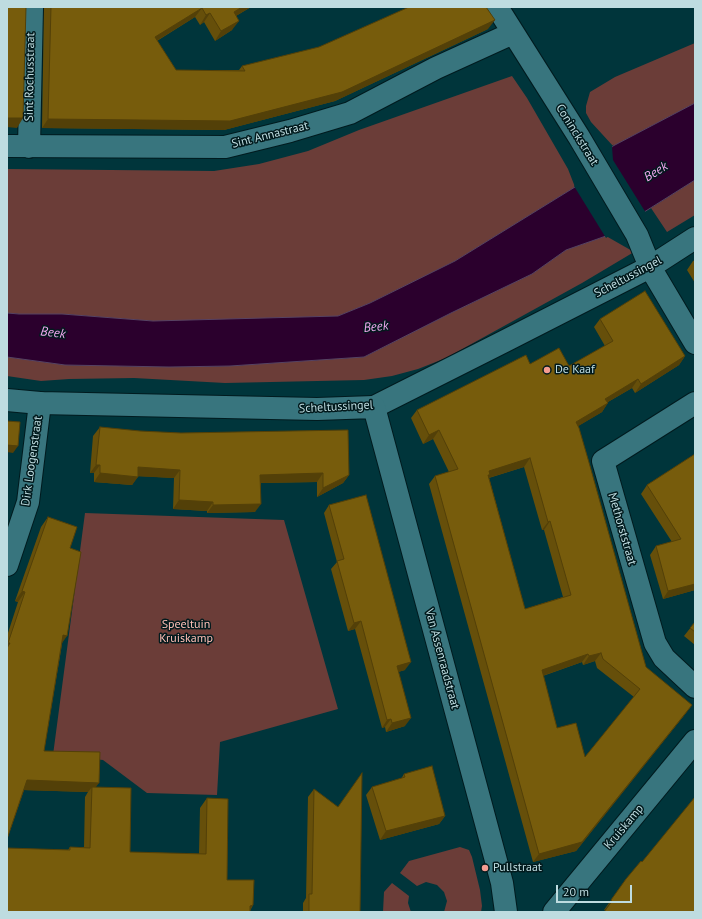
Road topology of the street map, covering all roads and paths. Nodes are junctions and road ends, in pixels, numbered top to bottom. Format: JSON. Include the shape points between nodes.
{"nodes":[{"id":1,"x":32,"y":7,"type":"edge"},
{"id":2,"x":497,"y":7,"type":"edge"},
{"id":3,"x":513,"y":33,"type":"junction"},
{"id":4,"x":7,"y":146,"type":"edge"},
{"id":5,"x":29,"y":146,"type":"junction"},
{"id":6,"x":695,"y":238,"type":"edge"},
{"id":7,"x":650,"y":267,"type":"junction"},
{"id":8,"x":695,"y":342,"type":"edge"},
{"id":9,"x":7,"y":400,"type":"edge"},
{"id":10,"x":695,"y":402,"type":"edge"},
{"id":11,"x":40,"y":403,"type":"junction"},
{"id":12,"x":374,"y":407,"type":"junction"},
{"id":13,"x":14,"y":526,"type":"edge"},
{"id":14,"x":7,"y":565,"type":"edge"},
{"id":15,"x":695,"y":687,"type":"edge"},
{"id":16,"x":695,"y":741,"type":"edge"},
{"id":17,"x":506,"y":912,"type":"edge"},
{"id":18,"x":554,"y":912,"type":"edge"}],
"edges":[{"from":1,"to":5,"type":"street","name":"Sint Rochusstraat"},
{"from":2,"to":3,"type":"street","name":"Coninckstraat"},
{"from":3,"to":5,"type":"street","name":"Sint Annastraat","via":[[436,68],[350,113],[261,139],[225,147]]},
{"from":3,"to":7,"type":"street","name":"Coninckstraat","via":[[637,235]]},
{"from":4,"to":5,"type":"street","name":"Sint Annastraat"},
{"from":6,"to":7,"type":"street","name":"Scheltussingel"},
{"from":7,"to":8,"type":"street"},
{"from":7,"to":12,"type":"street","name":"Scheltussingel"},
{"from":9,"to":11,"type":"street","name":"Scheltussingel"},
{"from":10,"to":15,"type":"street","name":"Methorststraat","via":[[603,461],[655,643],[664,658]]},
{"from":11,"to":12,"type":"street","name":"Scheltussingel","via":[[317,409]]},
{"from":11,"to":13,"type":"street","name":"Dirk Loogenstraat","via":[[28,502]]},
{"from":12,"to":17,"type":"street","name":"Van Assenraadstraat","via":[[502,883]]},
{"from":13,"to":14,"type":"street","name":"Dirk Loogenstraat"},
{"from":16,"to":18,"type":"street","name":"Kruiskamp"}]}
